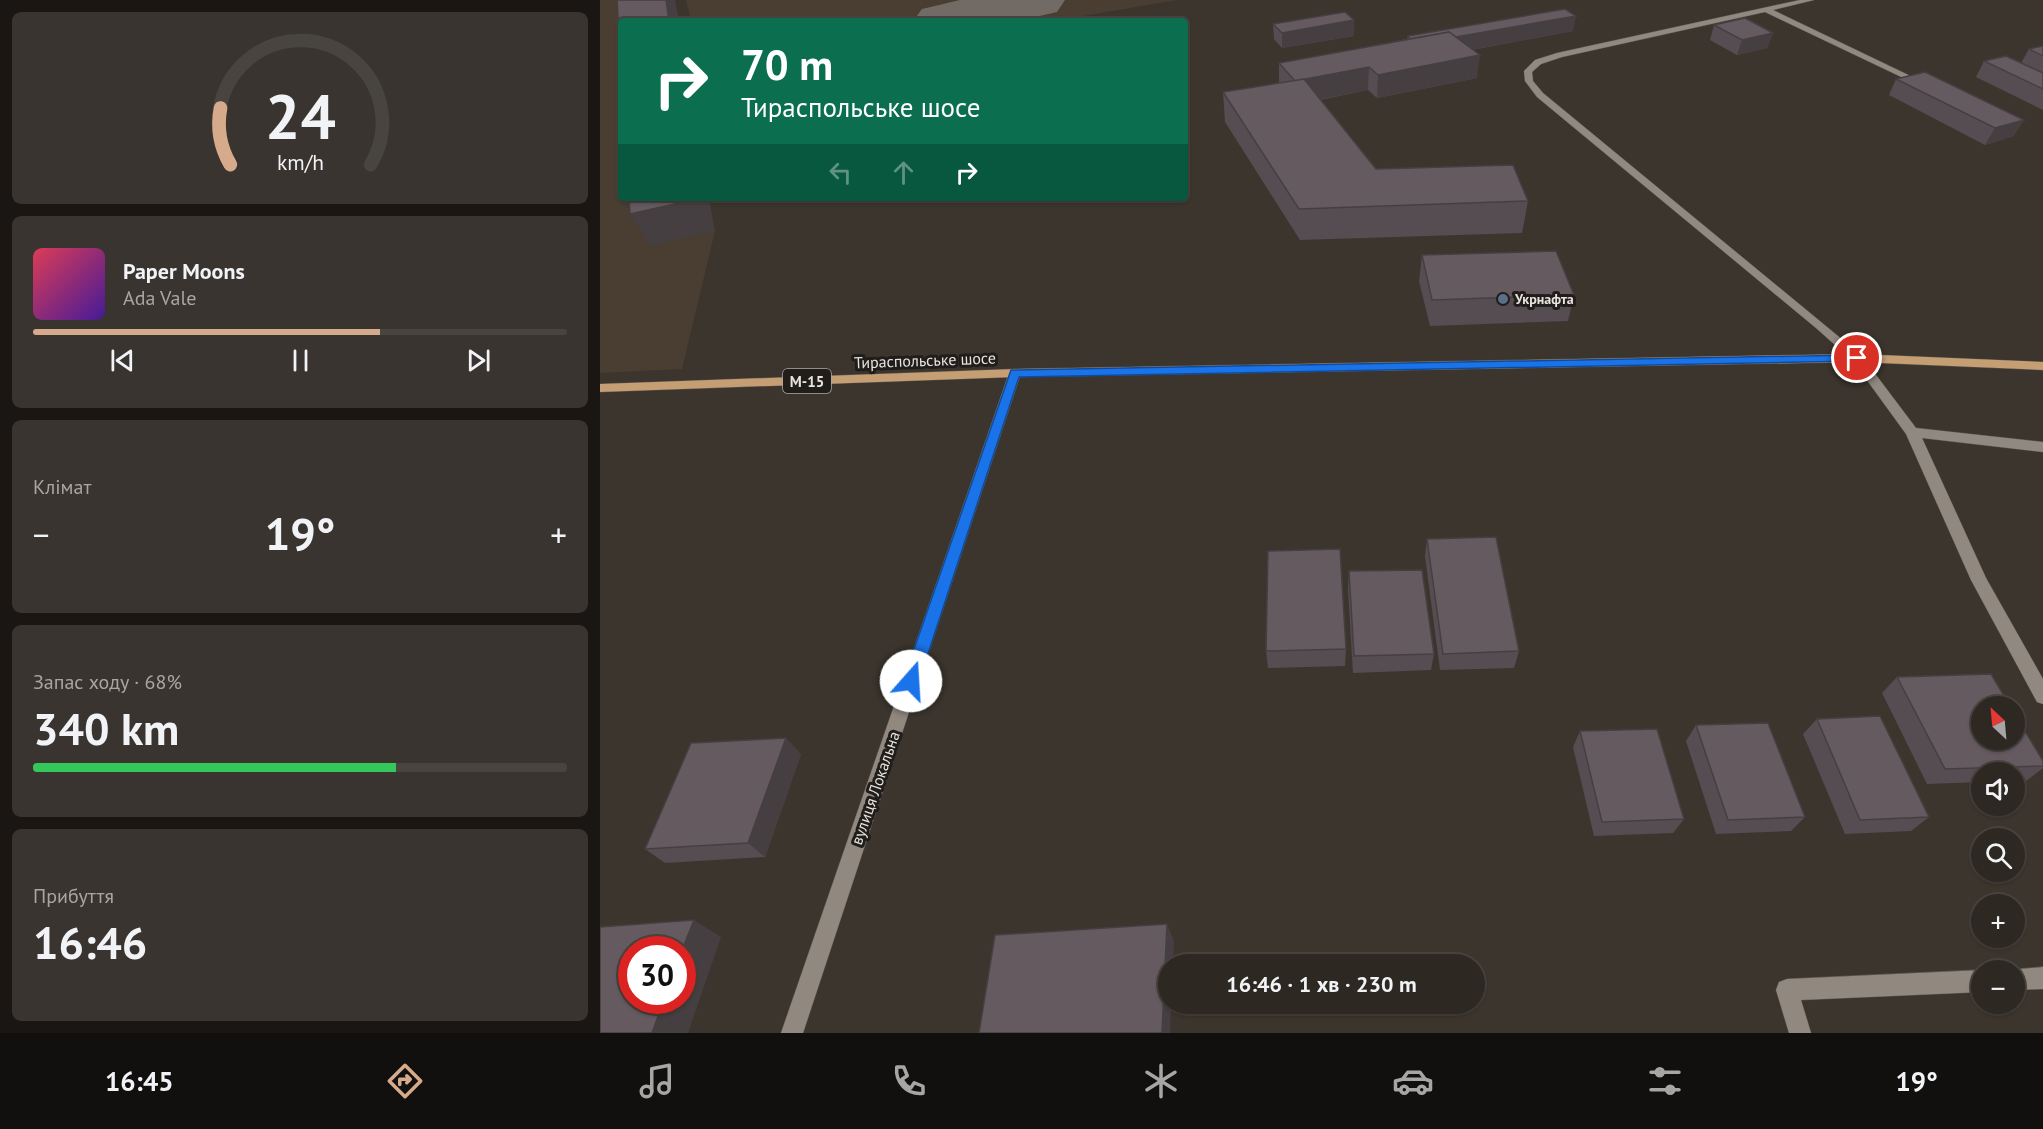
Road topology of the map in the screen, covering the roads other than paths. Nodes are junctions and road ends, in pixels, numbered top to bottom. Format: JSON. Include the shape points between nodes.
{"nodes":[{"id":1,"x":1810,"y":0,"type":"edge"},
{"id":2,"x":1766,"y":10,"type":"junction"},
{"id":3,"x":1919,"y":82,"type":"edge"},
{"id":4,"x":1857,"y":358,"type":"junction"},
{"id":5,"x":2043,"y":366,"type":"edge"},
{"id":6,"x":1015,"y":373,"type":"junction"},
{"id":7,"x":600,"y":388,"type":"edge"},
{"id":8,"x":1912,"y":432,"type":"junction"},
{"id":9,"x":2043,"y":447,"type":"edge"},
{"id":10,"x":2043,"y":696,"type":"edge"},
{"id":11,"x":2043,"y":978,"type":"edge"},
{"id":12,"x":2025,"y":979,"type":"edge"},
{"id":13,"x":1971,"y":982,"type":"edge"},
{"id":14,"x":792,"y":1033,"type":"edge"},
{"id":15,"x":1800,"y":1033,"type":"edge"}],
"edges":[{"from":1,"to":2,"type":"street"},
{"from":2,"to":3,"type":"street"},
{"from":2,"to":4,"type":"street","via":[[1538,62],[1528,71],[1528,81]]},
{"from":4,"to":5,"type":"main road","name":"Тираспольське шосе","number":"М-15"},
{"from":4,"to":6,"type":"main road","name":"Тираспольське шосе","number":"М-15"},
{"from":4,"to":8,"type":"street"},
{"from":6,"to":7,"type":"main road","name":"Тираспольське шосе","number":"М-15"},
{"from":6,"to":14,"type":"street","name":"вулиця Локальна"},
{"from":8,"to":9,"type":"street"},
{"from":8,"to":10,"type":"street","via":[[1979,580]]},
{"from":11,"to":12,"type":"street"},
{"from":13,"to":15,"type":"street","via":[[1787,990]]}]}
